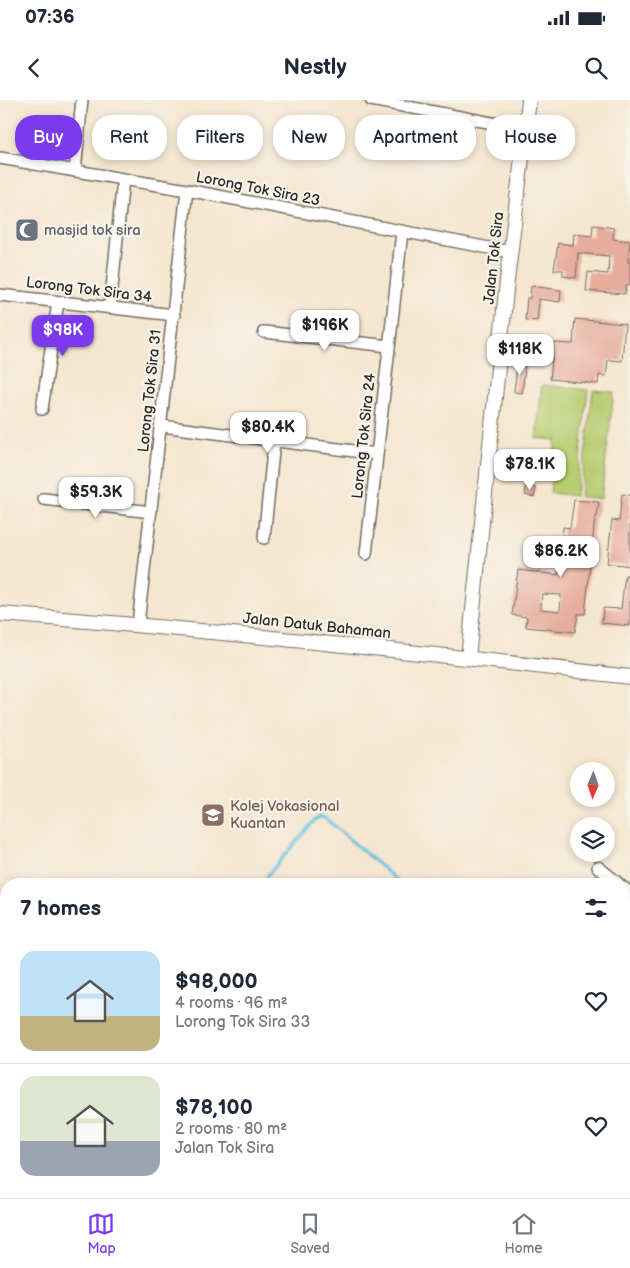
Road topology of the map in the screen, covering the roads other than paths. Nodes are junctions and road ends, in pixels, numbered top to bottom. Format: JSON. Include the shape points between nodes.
{"nodes":[{"id":1,"x":82,"y":100,"type":"edge"},
{"id":2,"x":371,"y":100,"type":"edge"},
{"id":3,"x":529,"y":100,"type":"edge"},
{"id":4,"x":424,"y":105,"type":"edge"},
{"id":5,"x":526,"y":115,"type":"edge"},
{"id":6,"x":486,"y":120,"type":"edge"},
{"id":7,"x":0,"y":158,"type":"edge"},
{"id":8,"x":520,"y":160,"type":"edge"},
{"id":9,"x":75,"y":171,"type":"junction"},
{"id":10,"x":123,"y":179,"type":"junction"},
{"id":11,"x":188,"y":190,"type":"junction"},
{"id":12,"x":402,"y":232,"type":"junction"},
{"id":13,"x":510,"y":252,"type":"junction"},
{"id":14,"x":0,"y":295,"type":"edge"},
{"id":15,"x":58,"y":302,"type":"junction"},
{"id":16,"x":110,"y":308,"type":"junction"},
{"id":17,"x":174,"y":315,"type":"junction"},
{"id":18,"x":264,"y":332,"type":"dead end"},
{"id":19,"x":389,"y":346,"type":"junction"},
{"id":20,"x":42,"y":409,"type":"dead end"},
{"id":21,"x":162,"y":426,"type":"junction"},
{"id":22,"x":274,"y":442,"type":"junction"},
{"id":23,"x":377,"y":454,"type":"junction"},
{"id":24,"x":44,"y":499,"type":"dead end"},
{"id":25,"x":151,"y":512,"type":"junction"},
{"id":26,"x":264,"y":538,"type":"dead end"},
{"id":27,"x":366,"y":554,"type":"dead end"},
{"id":28,"x":0,"y":614,"type":"edge"},
{"id":29,"x":138,"y":624,"type":"junction"},
{"id":30,"x":468,"y":658,"type":"junction"},
{"id":31,"x":630,"y":677,"type":"edge"},
{"id":32,"x":598,"y":867,"type":"dead end"},
{"id":33,"x":612,"y":878,"type":"edge"}],
"edges":[{"from":1,"to":9,"type":"street"},
{"from":2,"to":4,"type":"street"},
{"from":3,"to":5,"type":"street","name":"Jalan Tok Sira"},
{"from":4,"to":6,"type":"street"},
{"from":7,"to":9,"type":"street","name":"Lorong Tok Sira 23"},
{"from":8,"to":13,"type":"street","name":"Jalan Tok Sira"},
{"from":9,"to":10,"type":"street","name":"Lorong Tok Sira 23"},
{"from":10,"to":11,"type":"street","name":"Lorong Tok Sira 23"},
{"from":10,"to":16,"type":"street"},
{"from":11,"to":12,"type":"street","name":"Lorong Tok Sira 23"},
{"from":11,"to":17,"type":"street","name":"Lorong Tok Sira 31"},
{"from":12,"to":13,"type":"street","name":"Lorong Tok Sira 23"},
{"from":12,"to":19,"type":"street","name":"Lorong Tok Sira 24"},
{"from":13,"to":30,"type":"street","name":"Jalan Tok Sira"},
{"from":14,"to":15,"type":"street","name":"Lorong Tok Sira 34"},
{"from":15,"to":16,"type":"street","name":"Lorong Tok Sira 34"},
{"from":15,"to":20,"type":"street"},
{"from":16,"to":17,"type":"street","name":"Lorong Tok Sira 34"},
{"from":17,"to":21,"type":"street","name":"Lorong Tok Sira 31"},
{"from":18,"to":19,"type":"street"},
{"from":19,"to":23,"type":"street","name":"Lorong Tok Sira 24"},
{"from":21,"to":22,"type":"street"},
{"from":21,"to":25,"type":"street","name":"Lorong Tok Sira 31"},
{"from":22,"to":23,"type":"street"},
{"from":22,"to":26,"type":"street"},
{"from":23,"to":27,"type":"street","name":"Lorong Tok Sira 24"},
{"from":24,"to":25,"type":"street"},
{"from":25,"to":29,"type":"street","name":"Lorong Tok Sira 31"},
{"from":28,"to":29,"type":"street","name":"Jalan Datuk Bahaman"},
{"from":29,"to":30,"type":"street","name":"Jalan Datuk Bahaman"},
{"from":30,"to":31,"type":"street","name":"Jalan Datuk Bahaman"},
{"from":32,"to":33,"type":"street"}]}
